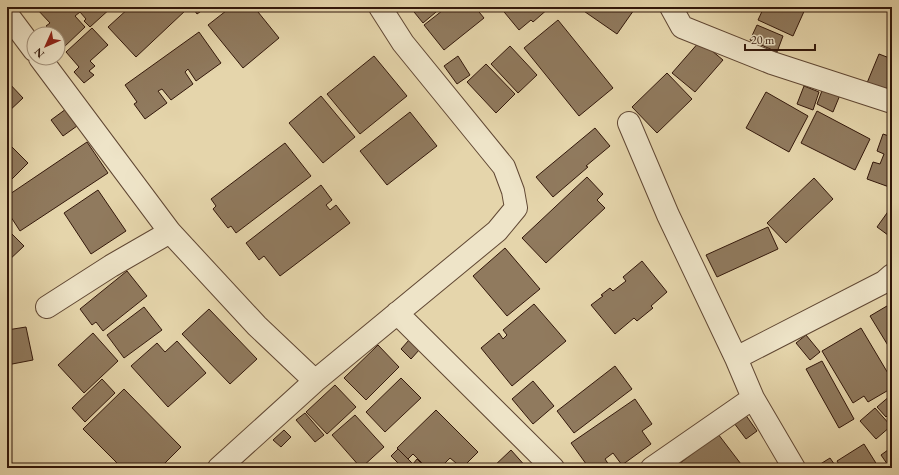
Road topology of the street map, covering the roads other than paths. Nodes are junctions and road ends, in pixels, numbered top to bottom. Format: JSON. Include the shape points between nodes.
{"nodes":[{"id":1,"x":380,"y":7,"type":"edge"},
{"id":2,"x":672,"y":7,"type":"edge"},
{"id":3,"x":7,"y":14,"type":"edge"},
{"id":4,"x":26,"y":39,"type":"edge"},
{"id":5,"x":46,"y":66,"type":"edge"},
{"id":6,"x":892,"y":102,"type":"edge"},
{"id":7,"x":629,"y":123,"type":"dead end"},
{"id":8,"x":170,"y":232,"type":"junction"},
{"id":9,"x":892,"y":275,"type":"edge"},
{"id":10,"x":47,"y":307,"type":"dead end"},
{"id":11,"x":397,"y":313,"type":"junction"},
{"id":12,"x":736,"y":358,"type":"junction"},
{"id":13,"x":316,"y":381,"type":"junction"},
{"id":14,"x":753,"y":398,"type":"junction"},
{"id":15,"x":219,"y":468,"type":"edge"},
{"id":16,"x":553,"y":468,"type":"edge"},
{"id":17,"x":652,"y":468,"type":"edge"},
{"id":18,"x":794,"y":468,"type":"edge"}],
"edges":[{"from":1,"to":11,"type":"street","via":[[403,43],[504,167],[516,208],[497,231]]},
{"from":2,"to":6,"type":"street","via":[[682,27],[772,63]]},
{"from":3,"to":4,"type":"street"},
{"from":5,"to":8,"type":"street"},
{"from":7,"to":12,"type":"street","via":[[668,215]]},
{"from":8,"to":10,"type":"street"},
{"from":8,"to":13,"type":"street","via":[[257,326]]},
{"from":9,"to":12,"type":"street","via":[[884,282]]},
{"from":11,"to":13,"type":"street"},
{"from":11,"to":16,"type":"street"},
{"from":12,"to":14,"type":"street"},
{"from":13,"to":15,"type":"street"},
{"from":14,"to":17,"type":"street"},
{"from":14,"to":18,"type":"street"}]}
